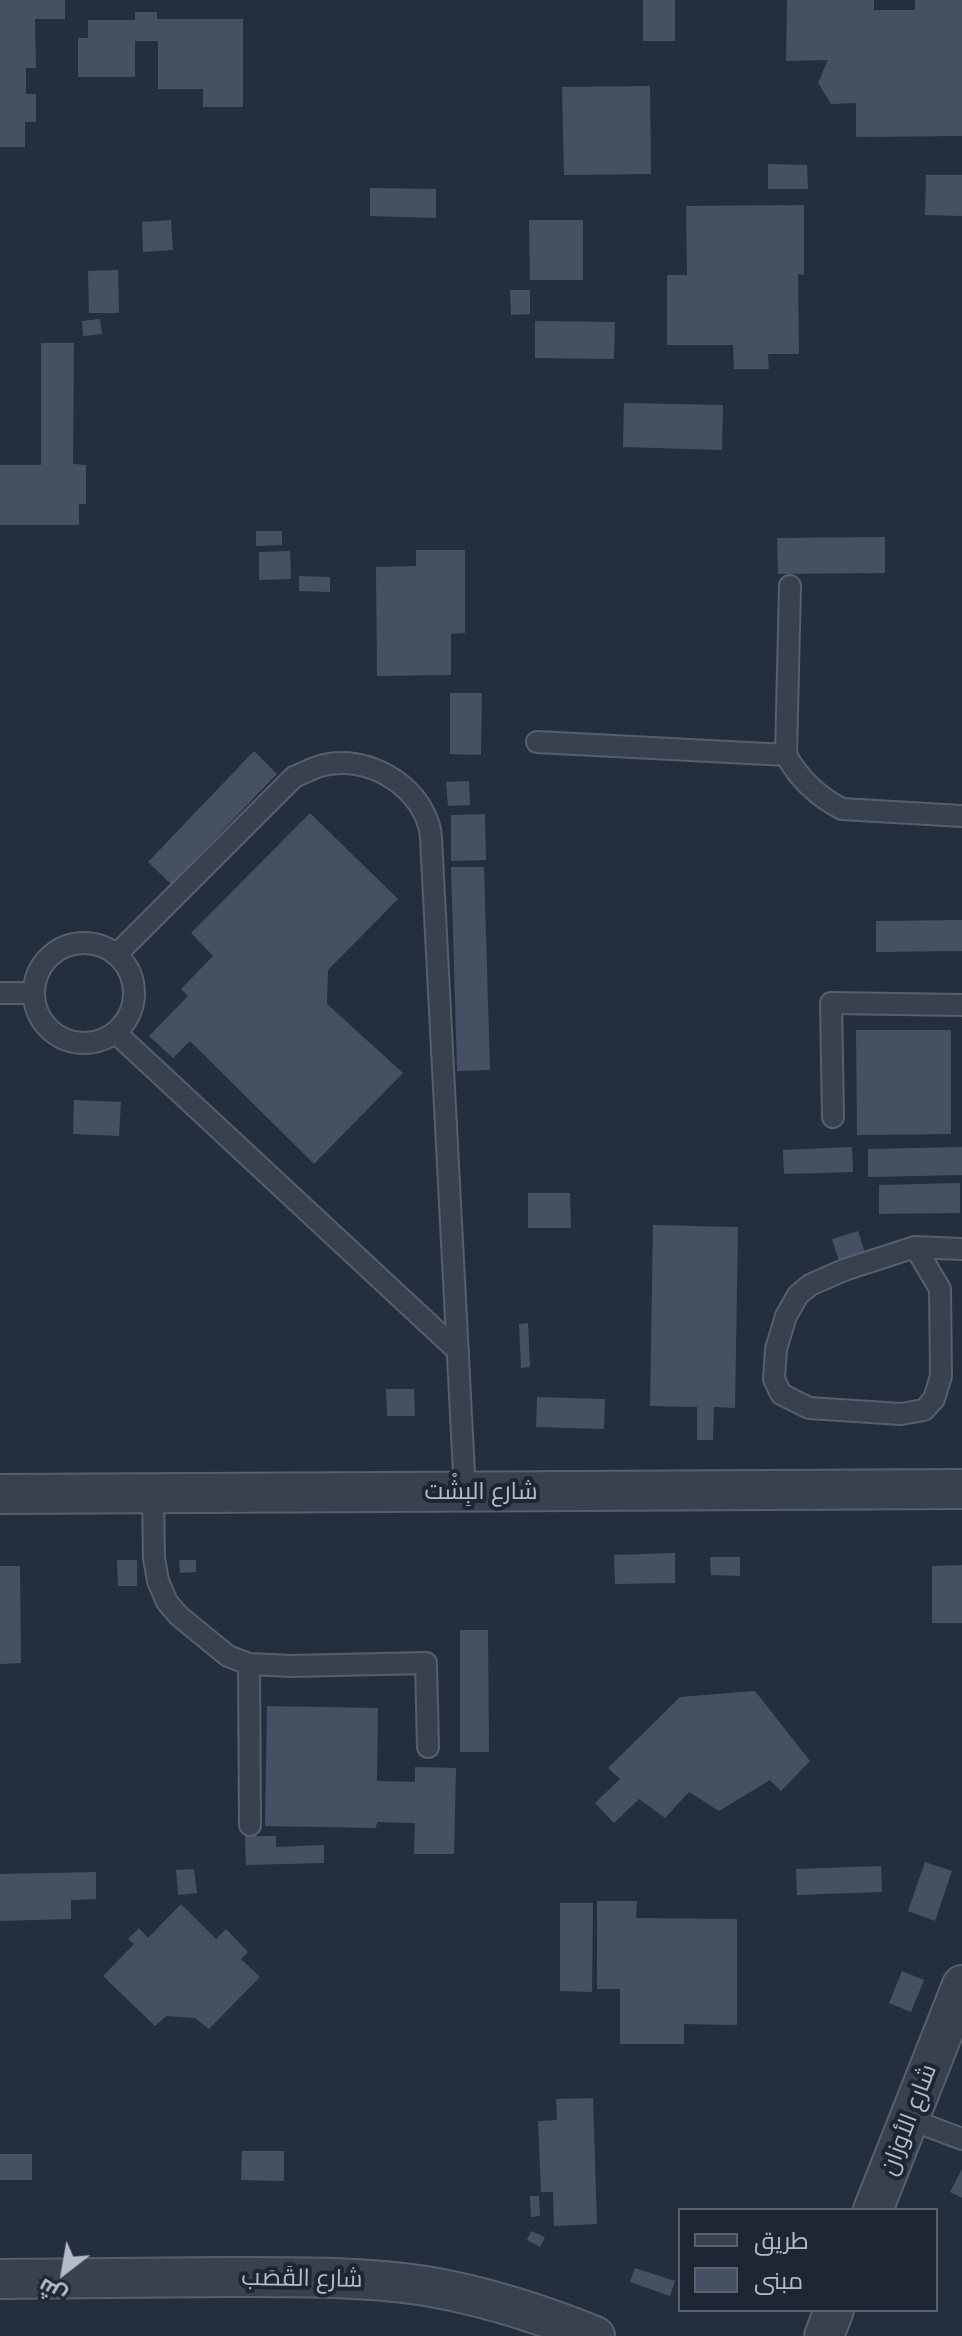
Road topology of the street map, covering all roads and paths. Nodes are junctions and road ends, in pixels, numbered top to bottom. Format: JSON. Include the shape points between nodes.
{"nodes":[{"id":1,"x":790,"y":586,"type":"dead end"},
{"id":2,"x":537,"y":742,"type":"dead end"},
{"id":3,"x":786,"y":755,"type":"junction"},
{"id":4,"x":962,"y":816,"type":"edge"},
{"id":5,"x":117,"y":954,"type":"junction"},
{"id":6,"x":0,"y":993,"type":"edge"},
{"id":7,"x":34,"y":993,"type":"junction"},
{"id":8,"x":962,"y":1005,"type":"edge"},
{"id":9,"x":116,"y":1033,"type":"junction"},
{"id":10,"x":833,"y":1117,"type":"dead end"},
{"id":11,"x":915,"y":1247,"type":"junction"},
{"id":12,"x":962,"y":1249,"type":"edge"},
{"id":13,"x":458,"y":1351,"type":"junction"},
{"id":14,"x":962,"y":1489,"type":"edge"},
{"id":15,"x":465,"y":1492,"type":"junction"},
{"id":16,"x":153,"y":1493,"type":"junction"},
{"id":17,"x":0,"y":1494,"type":"edge"},
{"id":18,"x":249,"y":1664,"type":"junction"},
{"id":19,"x":428,"y":1747,"type":"dead end"},
{"id":20,"x":250,"y":1825,"type":"dead end"},
{"id":21,"x":962,"y":1985,"type":"edge"},
{"id":22,"x":909,"y":2119,"type":"junction"},
{"id":23,"x":962,"y":2139,"type":"edge"},
{"id":24,"x":874,"y":2208,"type":"edge"},
{"id":25,"x":0,"y":2279,"type":"edge"},
{"id":26,"x":833,"y":2312,"type":"edge"},
{"id":27,"x":595,"y":2336,"type":"edge"},
{"id":28,"x":824,"y":2336,"type":"edge"}],
"edges":[{"from":1,"to":3,"type":"lane"},
{"from":2,"to":3,"type":"lane"},
{"from":3,"to":4,"type":"lane","via":[[809,787],[842,809]]},
{"from":5,"to":7,"type":"lane","via":[[100,945],[63,948],[42,966]]},
{"from":5,"to":9,"type":"lane","via":[[131,972],[135,994],[130,1016]]},
{"from":5,"to":13,"type":"lane","via":[[294,777],[324,765],[357,763],[388,774],[413,796],[429,825],[432,857]]},
{"from":6,"to":7,"type":"lane"},
{"from":7,"to":9,"type":"lane","via":[[46,1024],[73,1043],[96,1043]]},
{"from":8,"to":10,"type":"lane","via":[[831,1003]]},
{"from":9,"to":13,"type":"lane"},
{"from":11,"to":11,"type":"lane","via":[[844,1270],[798,1295],[776,1349],[774,1379],[781,1394],[809,1408],[901,1414],[924,1410],[934,1399],[941,1376],[940,1289]]},
{"from":11,"to":12,"type":"lane"},
{"from":13,"to":15,"type":"lane"},
{"from":14,"to":15,"type":"street","name":"شارع البِشْت"},
{"from":15,"to":16,"type":"street","name":"شارع البِشْت"},
{"from":16,"to":17,"type":"street","name":"شارع البِشْت"},
{"from":16,"to":18,"type":"lane","via":[[154,1558],[167,1602],[228,1656]]},
{"from":18,"to":19,"type":"lane","via":[[426,1663]]},
{"from":18,"to":20,"type":"lane"},
{"from":21,"to":22,"type":"street","name":"شارع الأوزان"},
{"from":22,"to":23,"type":"lane"},
{"from":22,"to":24,"type":"street","name":"شارع الأوزان"},
{"from":25,"to":27,"type":"street","name":"شارع القَصَب","via":[[361,2279],[490,2300]]},
{"from":26,"to":28,"type":"street"}]}
